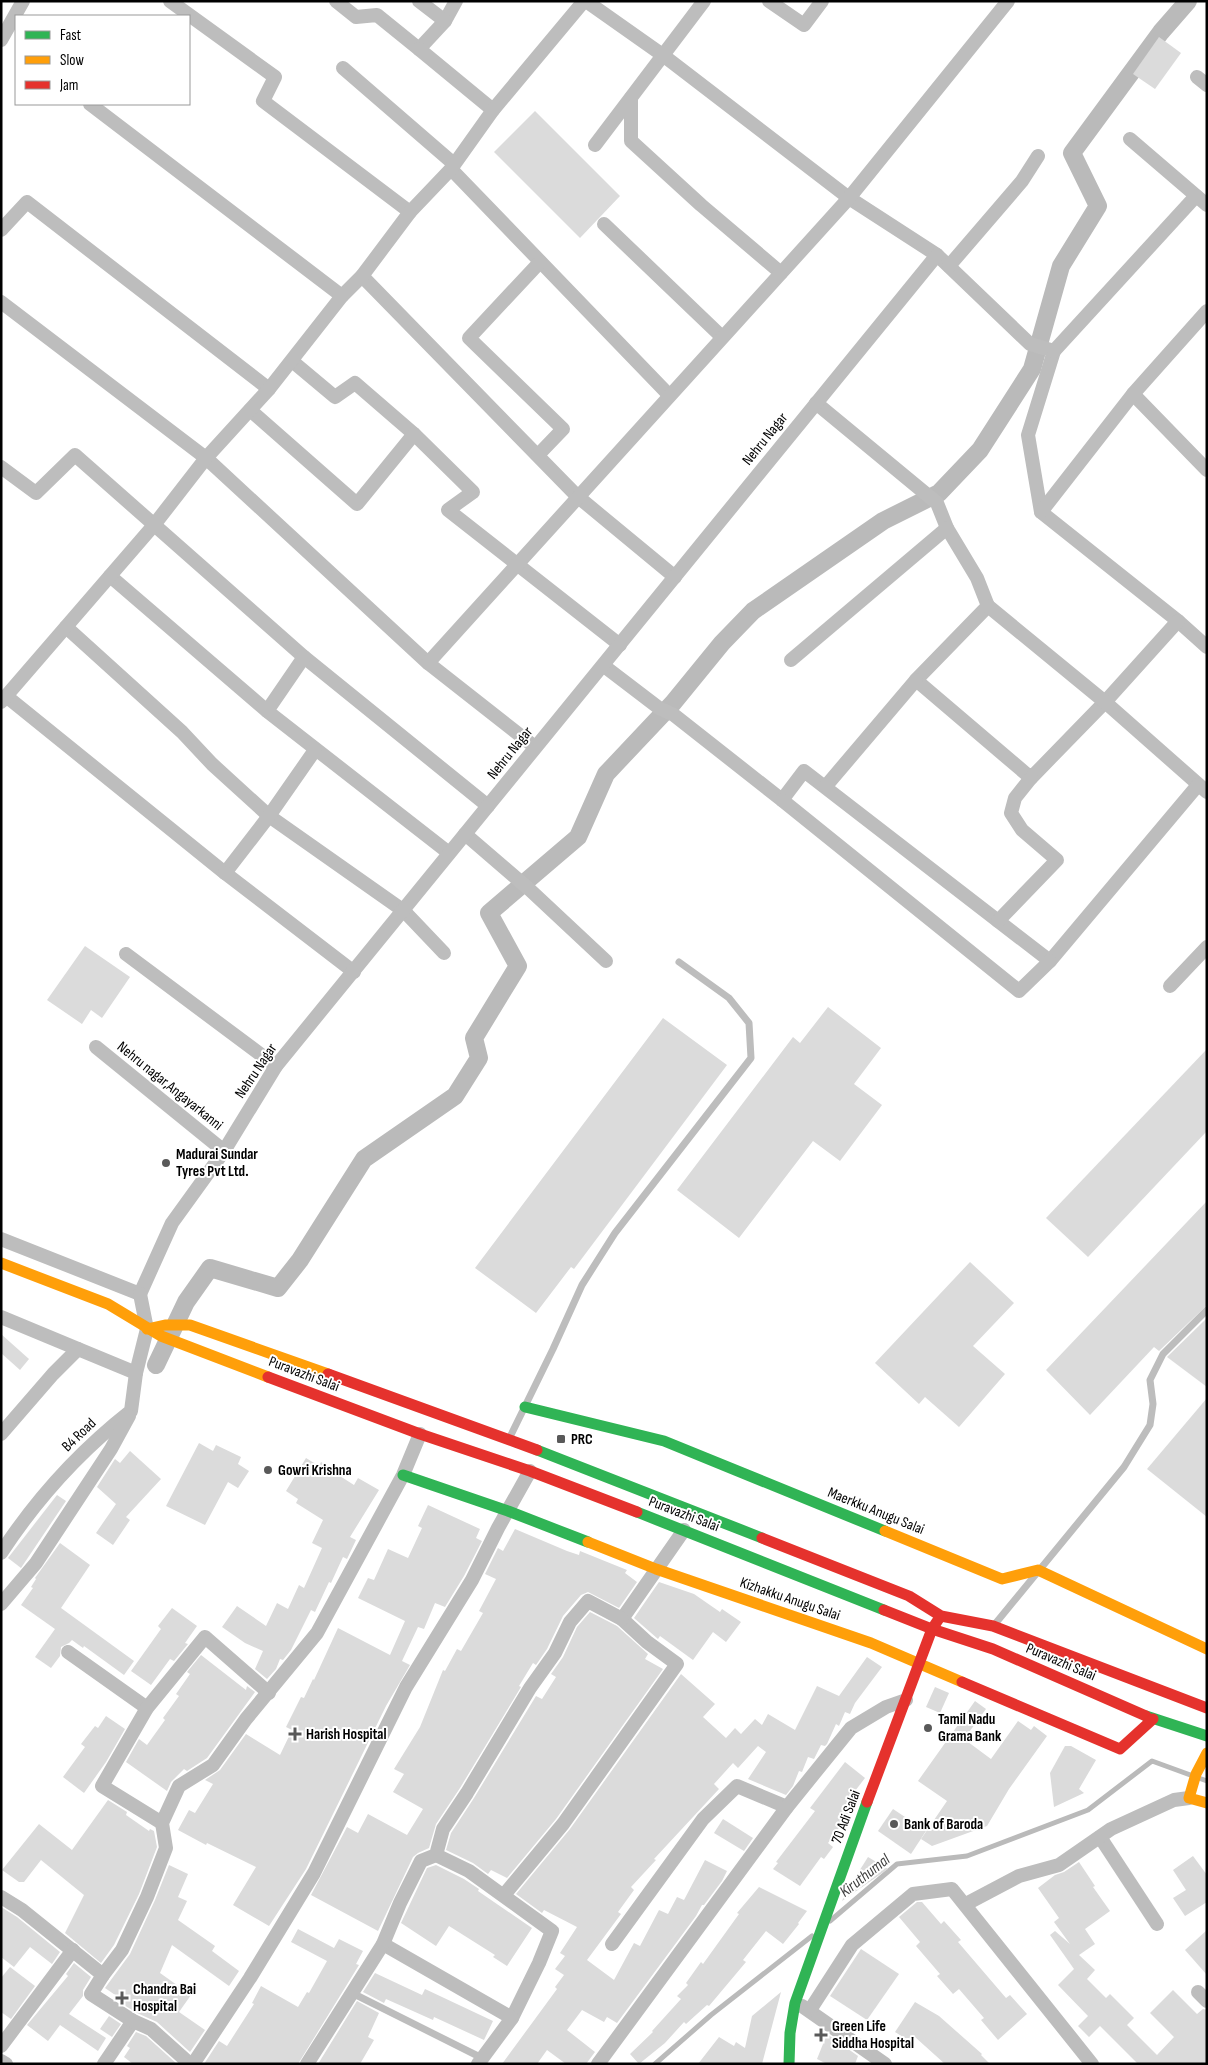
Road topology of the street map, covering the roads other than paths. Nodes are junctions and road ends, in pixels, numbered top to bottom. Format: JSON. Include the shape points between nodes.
{"nodes":[{"id":1,"x":24,"y":1,"type":"edge"},
{"id":2,"x":170,"y":1,"type":"edge"},
{"id":3,"x":336,"y":1,"type":"edge"},
{"id":4,"x":419,"y":1,"type":"edge"},
{"id":5,"x":456,"y":1,"type":"edge"},
{"id":6,"x":585,"y":1,"type":"edge"},
{"id":7,"x":704,"y":1,"type":"edge"},
{"id":8,"x":769,"y":1,"type":"edge"},
{"id":9,"x":822,"y":1,"type":"edge"},
{"id":10,"x":1008,"y":1,"type":"edge"},
{"id":11,"x":16,"y":15,"type":"edge"},
{"id":12,"x":189,"y":15,"type":"edge"},
{"id":13,"x":190,"y":15,"type":"edge"},
{"id":14,"x":15,"y":16,"type":"edge"},
{"id":15,"x":445,"y":21,"type":"junction"},
{"id":16,"x":3,"y":36,"type":"edge"},
{"id":17,"x":15,"y":42,"type":"edge"},
{"id":18,"x":419,"y":49,"type":"junction"},
{"id":19,"x":664,"y":56,"type":"junction"},
{"id":20,"x":343,"y":68,"type":"dead end"},
{"id":21,"x":631,"y":98,"type":"junction"},
{"id":22,"x":91,"y":105,"type":"edge"},
{"id":23,"x":493,"y":110,"type":"junction"},
{"id":24,"x":1130,"y":139,"type":"dead end"},
{"id":25,"x":595,"y":145,"type":"dead end"},
{"id":26,"x":1038,"y":156,"type":"dead end"},
{"id":27,"x":452,"y":166,"type":"junction"},
{"id":28,"x":849,"y":198,"type":"junction"},
{"id":29,"x":1201,"y":201,"type":"edge"},
{"id":30,"x":410,"y":212,"type":"junction"},
{"id":31,"x":604,"y":224,"type":"dead end"},
{"id":32,"x":1,"y":230,"type":"edge"},
{"id":33,"x":937,"y":255,"type":"junction"},
{"id":34,"x":540,"y":262,"type":"junction"},
{"id":35,"x":949,"y":266,"type":"junction"},
{"id":36,"x":780,"y":273,"type":"junction"},
{"id":37,"x":362,"y":276,"type":"junction"},
{"id":38,"x":342,"y":296,"type":"junction"},
{"id":39,"x":1,"y":302,"type":"edge"},
{"id":40,"x":1207,"y":311,"type":"edge"},
{"id":41,"x":722,"y":337,"type":"junction"},
{"id":42,"x":1050,"y":349,"type":"junction"},
{"id":43,"x":292,"y":361,"type":"junction"},
{"id":44,"x":269,"y":389,"type":"junction"},
{"id":45,"x":1133,"y":394,"type":"junction"},
{"id":46,"x":669,"y":395,"type":"junction"},
{"id":47,"x":816,"y":403,"type":"junction"},
{"id":48,"x":250,"y":410,"type":"junction"},
{"id":49,"x":414,"y":434,"type":"junction"},
{"id":50,"x":538,"y":455,"type":"junction"},
{"id":51,"x":206,"y":458,"type":"junction"},
{"id":52,"x":1,"y":467,"type":"edge"},
{"id":53,"x":1207,"y":470,"type":"edge"},
{"id":54,"x":578,"y":496,"type":"junction"},
{"id":55,"x":1041,"y":512,"type":"junction"},
{"id":56,"x":154,"y":525,"type":"junction"},
{"id":57,"x":947,"y":528,"type":"junction"},
{"id":58,"x":516,"y":565,"type":"junction"},
{"id":59,"x":110,"y":576,"type":"junction"},
{"id":60,"x":675,"y":577,"type":"junction"},
{"id":61,"x":988,"y":606,"type":"junction"},
{"id":62,"x":1178,"y":621,"type":"junction"},
{"id":63,"x":66,"y":626,"type":"junction"},
{"id":64,"x":620,"y":645,"type":"junction"},
{"id":65,"x":1207,"y":647,"type":"edge"},
{"id":66,"x":304,"y":657,"type":"junction"},
{"id":67,"x":791,"y":660,"type":"dead end"},
{"id":68,"x":428,"y":663,"type":"junction"},
{"id":69,"x":604,"y":666,"type":"junction"},
{"id":70,"x":916,"y":680,"type":"junction"},
{"id":71,"x":3,"y":699,"type":"edge"},
{"id":72,"x":1105,"y":702,"type":"junction"},
{"id":73,"x":267,"y":711,"type":"junction"},
{"id":74,"x":535,"y":747,"type":"junction"},
{"id":75,"x":316,"y":750,"type":"junction"},
{"id":76,"x":1031,"y":778,"type":"junction"},
{"id":77,"x":826,"y":786,"type":"junction"},
{"id":78,"x":1203,"y":789,"type":"edge"},
{"id":79,"x":782,"y":800,"type":"junction"},
{"id":80,"x":488,"y":806,"type":"junction"},
{"id":81,"x":269,"y":816,"type":"junction"},
{"id":82,"x":465,"y":834,"type":"junction"},
{"id":83,"x":449,"y":853,"type":"junction"},
{"id":84,"x":225,"y":873,"type":"junction"},
{"id":85,"x":404,"y":911,"type":"junction"},
{"id":86,"x":998,"y":921,"type":"junction"},
{"id":87,"x":1207,"y":948,"type":"edge"},
{"id":88,"x":444,"y":953,"type":"dead end"},
{"id":89,"x":126,"y":954,"type":"dead end"},
{"id":90,"x":606,"y":961,"type":"dead end"},
{"id":91,"x":1050,"y":961,"type":"junction"},
{"id":92,"x":679,"y":962,"type":"dead end"},
{"id":93,"x":354,"y":972,"type":"junction"},
{"id":94,"x":1170,"y":986,"type":"dead end"},
{"id":95,"x":96,"y":1047,"type":"dead end"},
{"id":96,"x":276,"y":1066,"type":"junction"},
{"id":97,"x":224,"y":1151,"type":"junction"},
{"id":98,"x":1,"y":1239,"type":"edge"},
{"id":99,"x":1,"y":1262,"type":"edge"},
{"id":100,"x":140,"y":1294,"type":"junction"},
{"id":101,"x":1207,"y":1310,"type":"edge"},
{"id":102,"x":1,"y":1318,"type":"edge"},
{"id":103,"x":147,"y":1329,"type":"junction"},
{"id":104,"x":163,"y":1330,"type":"junction"},
{"id":105,"x":78,"y":1349,"type":"junction"},
{"id":106,"x":136,"y":1373,"type":"junction"},
{"id":107,"x":525,"y":1407,"type":"junction"},
{"id":108,"x":132,"y":1411,"type":"junction"},
{"id":109,"x":1,"y":1434,"type":"edge"},
{"id":110,"x":420,"y":1434,"type":"junction"},
{"id":111,"x":509,"y":1439,"type":"junction"},
{"id":112,"x":530,"y":1471,"type":"junction"},
{"id":113,"x":403,"y":1475,"type":"junction"},
{"id":114,"x":508,"y":1511,"type":"junction"},
{"id":115,"x":684,"y":1530,"type":"junction"},
{"id":116,"x":1,"y":1553,"type":"edge"},
{"id":117,"x":656,"y":1569,"type":"junction"},
{"id":118,"x":1038,"y":1570,"type":"junction"},
{"id":119,"x":1,"y":1604,"type":"edge"},
{"id":120,"x":941,"y":1616,"type":"junction"},
{"id":121,"x":622,"y":1618,"type":"junction"},
{"id":122,"x":994,"y":1626,"type":"junction"},
{"id":123,"x":932,"y":1629,"type":"junction"},
{"id":124,"x":1207,"y":1649,"type":"edge"},
{"id":125,"x":68,"y":1652,"type":"dead end"},
{"id":126,"x":920,"y":1663,"type":"junction"},
{"id":127,"x":269,"y":1693,"type":"junction"},
{"id":128,"x":906,"y":1700,"type":"junction"},
{"id":129,"x":147,"y":1708,"type":"junction"},
{"id":130,"x":1207,"y":1708,"type":"edge"},
{"id":131,"x":1154,"y":1719,"type":"junction"},
{"id":132,"x":1207,"y":1736,"type":"edge"},
{"id":133,"x":1204,"y":1757,"type":"edge"},
{"id":134,"x":1189,"y":1798,"type":"junction"},
{"id":135,"x":1207,"y":1803,"type":"edge"},
{"id":136,"x":787,"y":1807,"type":"junction"},
{"id":137,"x":162,"y":1823,"type":"junction"},
{"id":138,"x":1100,"y":1837,"type":"junction"},
{"id":139,"x":436,"y":1855,"type":"junction"},
{"id":140,"x":504,"y":1895,"type":"junction"},
{"id":141,"x":1,"y":1897,"type":"edge"},
{"id":142,"x":966,"y":1904,"type":"junction"},
{"id":143,"x":1157,"y":1924,"type":"dead end"},
{"id":144,"x":383,"y":1944,"type":"junction"},
{"id":145,"x":612,"y":1944,"type":"dead end"},
{"id":146,"x":74,"y":1950,"type":"junction"},
{"id":147,"x":103,"y":1975,"type":"junction"},
{"id":148,"x":352,"y":1993,"type":"junction"},
{"id":149,"x":795,"y":2003,"type":"junction"},
{"id":150,"x":810,"y":2010,"type":"junction"},
{"id":151,"x":512,"y":2018,"type":"junction"},
{"id":152,"x":133,"y":2021,"type":"junction"},
{"id":153,"x":790,"y":2033,"type":"junction"},
{"id":154,"x":1,"y":2046,"type":"edge"},
{"id":155,"x":1,"y":2061,"type":"edge"},
{"id":156,"x":480,"y":2061,"type":"edge"},
{"id":157,"x":6,"y":2064,"type":"edge"},
{"id":158,"x":104,"y":2064,"type":"edge"},
{"id":159,"x":191,"y":2064,"type":"edge"},
{"id":160,"x":307,"y":2064,"type":"edge"},
{"id":161,"x":598,"y":2064,"type":"edge"},
{"id":162,"x":778,"y":2064,"type":"edge"},
{"id":163,"x":789,"y":2064,"type":"edge"},
{"id":164,"x":885,"y":2064,"type":"edge"},
{"id":165,"x":1092,"y":2064,"type":"edge"}],
"edges":[{"from":1,"to":11,"type":"street"},
{"from":2,"to":12,"type":"street"},
{"from":3,"to":18,"type":"street","via":[[356,17],[377,15]]},
{"from":4,"to":15,"type":"street"},
{"from":5,"to":15,"type":"street"},
{"from":6,"to":19,"type":"street"},
{"from":6,"to":23,"type":"street"},
{"from":7,"to":19,"type":"street"},
{"from":8,"to":9,"type":"street","via":[[804,25]]},
{"from":10,"to":28,"type":"street"},
{"from":13,"to":30,"type":"street","via":[[275,77],[263,101]]},
{"from":14,"to":16,"type":"street"},
{"from":15,"to":18,"type":"street"},
{"from":16,"to":17,"type":"street"},
{"from":18,"to":23,"type":"street"},
{"from":19,"to":21,"type":"street"},
{"from":19,"to":28,"type":"street"},
{"from":20,"to":27,"type":"street"},
{"from":21,"to":25,"type":"street"},
{"from":21,"to":36,"type":"street","via":[[631,141]]},
{"from":22,"to":38,"type":"street"},
{"from":23,"to":27,"type":"street"},
{"from":24,"to":29,"type":"street"},
{"from":26,"to":35,"type":"street","via":[[1022,181]]},
{"from":27,"to":30,"type":"street"},
{"from":27,"to":34,"type":"street"},
{"from":28,"to":33,"type":"street"},
{"from":28,"to":36,"type":"street"},
{"from":29,"to":42,"type":"street"},
{"from":30,"to":37,"type":"street"},
{"from":31,"to":41,"type":"street"},
{"from":32,"to":44,"type":"street","via":[[27,202]]},
{"from":33,"to":35,"type":"street"},
{"from":33,"to":47,"type":"street","name":"Nehru Nagar"},
{"from":34,"to":46,"type":"street"},
{"from":34,"to":50,"type":"street","via":[[469,338],[563,429]]},
{"from":35,"to":42,"type":"street","via":[[1030,344]]},
{"from":36,"to":41,"type":"street"},
{"from":37,"to":38,"type":"street"},
{"from":37,"to":50,"type":"street"},
{"from":38,"to":43,"type":"street"},
{"from":39,"to":51,"type":"street"},
{"from":40,"to":45,"type":"street"},
{"from":41,"to":46,"type":"street"},
{"from":42,"to":55,"type":"street","via":[[1028,435]]},
{"from":43,"to":44,"type":"street"},
{"from":43,"to":49,"type":"street","via":[[335,397],[355,383]]},
{"from":44,"to":48,"type":"street"},
{"from":45,"to":53,"type":"street"},
{"from":45,"to":55,"type":"street"},
{"from":46,"to":54,"type":"street"},
{"from":47,"to":57,"type":"street","via":[[937,503]]},
{"from":47,"to":60,"type":"street","name":"Nehru Nagar"},
{"from":48,"to":49,"type":"street","via":[[357,504]]},
{"from":48,"to":51,"type":"street"},
{"from":49,"to":58,"type":"street","via":[[474,492],[448,510]]},
{"from":50,"to":54,"type":"street"},
{"from":51,"to":56,"type":"street"},
{"from":51,"to":68,"type":"street"},
{"from":52,"to":56,"type":"street","via":[[36,493],[74,454]]},
{"from":54,"to":58,"type":"street"},
{"from":54,"to":60,"type":"street"},
{"from":55,"to":62,"type":"street"},
{"from":56,"to":59,"type":"street"},
{"from":56,"to":66,"type":"street"},
{"from":57,"to":61,"type":"street","via":[[977,578]]},
{"from":57,"to":67,"type":"street"},
{"from":58,"to":64,"type":"street"},
{"from":58,"to":68,"type":"street"},
{"from":59,"to":63,"type":"street"},
{"from":59,"to":73,"type":"street"},
{"from":60,"to":64,"type":"street","name":"Nehru Nagar"},
{"from":61,"to":70,"type":"street"},
{"from":61,"to":72,"type":"street"},
{"from":62,"to":65,"type":"street"},
{"from":62,"to":72,"type":"street"},
{"from":63,"to":71,"type":"street"},
{"from":63,"to":81,"type":"street"},
{"from":64,"to":69,"type":"street","name":"Nehru Nagar"},
{"from":66,"to":73,"type":"street"},
{"from":66,"to":80,"type":"street"},
{"from":68,"to":74,"type":"street"},
{"from":69,"to":74,"type":"street","name":"Nehru Nagar"},
{"from":69,"to":79,"type":"street","via":[[659,708],[674,715]]},
{"from":70,"to":76,"type":"street"},
{"from":70,"to":77,"type":"street"},
{"from":71,"to":84,"type":"street"},
{"from":72,"to":76,"type":"street"},
{"from":72,"to":78,"type":"street"},
{"from":73,"to":75,"type":"street"},
{"from":74,"to":80,"type":"street","name":"Nehru Nagar"},
{"from":75,"to":81,"type":"street"},
{"from":75,"to":83,"type":"street"},
{"from":76,"to":86,"type":"street","via":[[1015,798],[1011,813],[1022,830],[1057,860]]},
{"from":77,"to":79,"type":"street","via":[[804,771]]},
{"from":77,"to":86,"type":"street"},
{"from":78,"to":91,"type":"street"},
{"from":79,"to":91,"type":"street","via":[[1019,991]]},
{"from":80,"to":82,"type":"street","name":"Nehru Nagar"},
{"from":81,"to":84,"type":"street"},
{"from":81,"to":85,"type":"street"},
{"from":82,"to":83,"type":"street","name":"Nehru Nagar"},
{"from":82,"to":90,"type":"street"},
{"from":83,"to":85,"type":"street","name":"Nehru Nagar"},
{"from":84,"to":93,"type":"street"},
{"from":85,"to":88,"type":"street"},
{"from":85,"to":93,"type":"street","name":"Nehru Nagar"},
{"from":86,"to":91,"type":"street"},
{"from":87,"to":94,"type":"street"},
{"from":89,"to":96,"type":"street"},
{"from":92,"to":107,"type":"lane","via":[[730,998],[749,1023],[751,1058],[615,1233],[582,1284]]},
{"from":93,"to":96,"type":"street","name":"Nehru Nagar"},
{"from":95,"to":97,"type":"street","name":"Nehru nagar,Angayarkanni"},
{"from":96,"to":97,"type":"street","name":"Nehru Nagar"},
{"from":97,"to":100,"type":"street","name":"Nehru Nagar","via":[[172,1222]]},
{"from":98,"to":100,"type":"street"},
{"from":99,"to":103,"type":"main road","via":[[108,1304]]},
{"from":100,"to":103,"type":"street"},
{"from":101,"to":118,"type":"lane","via":[[1163,1354],[1150,1380],[1153,1404],[1150,1425],[1124,1467]]},
{"from":102,"to":105,"type":"street"},
{"from":103,"to":104,"type":"main road","name":"Puravazhi Salai"},
{"from":103,"to":106,"type":"street"},
{"from":104,"to":110,"type":"main road","name":"Puravazhi Salai","via":[[178,1342]]},
{"from":104,"to":111,"type":"main road","name":"Puravazhi Salai","via":[[190,1325]]},
{"from":105,"to":106,"type":"street"},
{"from":105,"to":109,"type":"street"},
{"from":106,"to":108,"type":"street"},
{"from":107,"to":111,"type":"lane"},
{"from":107,"to":118,"type":"main road","name":"Maerkku Anugu Salai","via":[[664,1441],[1002,1579]]},
{"from":108,"to":116,"type":"street","name":"B4 Road","via":[[104,1433],[54,1482]]},
{"from":108,"to":119,"type":"street","via":[[111,1449],[36,1563]]},
{"from":110,"to":112,"type":"main road","name":"Puravazhi Salai"},
{"from":110,"to":113,"type":"street"},
{"from":111,"to":120,"type":"main road","name":"Puravazhi Salai","via":[[909,1596]]},
{"from":112,"to":114,"type":"street"},
{"from":112,"to":115,"type":"main road","name":"Puravazhi Salai"},
{"from":113,"to":114,"type":"main road","name":"Kizhakku Anugu Salai"},
{"from":113,"to":127,"type":"street","via":[[317,1633]]},
{"from":114,"to":117,"type":"main road","name":"Kizhakku Anugu Salai"},
{"from":114,"to":159,"type":"street","via":[[472,1580],[406,1687],[314,1873],[250,1978]]},
{"from":115,"to":117,"type":"street"},
{"from":115,"to":123,"type":"main road","name":"Puravazhi Salai"},
{"from":117,"to":121,"type":"street"},
{"from":117,"to":126,"type":"main road","name":"Kizhakku Anugu Salai"},
{"from":118,"to":122,"type":"lane"},
{"from":118,"to":124,"type":"main road"},
{"from":120,"to":122,"type":"main road","name":"Puravazhi Salai"},
{"from":120,"to":123,"type":"main road","name":"70 Adi Salai"},
{"from":121,"to":139,"type":"street","via":[[588,1602],[570,1622],[554,1654],[443,1829]]},
{"from":121,"to":140,"type":"street","via":[[677,1664],[563,1824]]},
{"from":122,"to":130,"type":"main road","name":"Puravazhi Salai"},
{"from":123,"to":126,"type":"main road","name":"70 Adi Salai"},
{"from":123,"to":131,"type":"main road","name":"Puravazhi Salai","via":[[993,1649]]},
{"from":125,"to":129,"type":"street"},
{"from":126,"to":128,"type":"main road","name":"70 Adi Salai"},
{"from":126,"to":131,"type":"main road","name":"Kizhakku Anugu Salai","via":[[1120,1749]]},
{"from":127,"to":129,"type":"street","via":[[205,1637]]},
{"from":127,"to":137,"type":"street","via":[[213,1764],[179,1786]]},
{"from":128,"to":136,"type":"street","via":[[886,1707],[851,1728]]},
{"from":128,"to":149,"type":"main road","name":"70 Adi Salai"},
{"from":129,"to":137,"type":"street","via":[[102,1786]]},
{"from":131,"to":132,"type":"main road","name":"Puravazhi Salai"},
{"from":133,"to":134,"type":"main road"},
{"from":134,"to":135,"type":"main road"},
{"from":134,"to":138,"type":"street","via":[[1174,1800]]},
{"from":136,"to":145,"type":"street","via":[[737,1786],[703,1820]]},
{"from":136,"to":161,"type":"street"},
{"from":137,"to":147,"type":"street","via":[[166,1848],[147,1897],[122,1950]]},
{"from":138,"to":142,"type":"street","via":[[1059,1865],[1019,1876]]},
{"from":138,"to":143,"type":"street"},
{"from":139,"to":140,"type":"street","via":[[469,1871]]},
{"from":139,"to":144,"type":"street","via":[[421,1861]]},
{"from":140,"to":151,"type":"street","via":[[552,1931]]},
{"from":141,"to":146,"type":"street"},
{"from":142,"to":150,"type":"street","via":[[952,1889],[913,1894],[852,1945]]},
{"from":142,"to":165,"type":"street"},
{"from":144,"to":148,"type":"street"},
{"from":144,"to":151,"type":"street"},
{"from":146,"to":147,"type":"street"},
{"from":146,"to":154,"type":"street"},
{"from":147,"to":152,"type":"street","via":[[91,1994]]},
{"from":148,"to":156,"type":"lane"},
{"from":148,"to":160,"type":"street"},
{"from":149,"to":150,"type":"street"},
{"from":149,"to":153,"type":"main road","name":"70 Adi Salai"},
{"from":150,"to":164,"type":"street"},
{"from":151,"to":156,"type":"street"},
{"from":152,"to":158,"type":"street"},
{"from":152,"to":159,"type":"street","via":[[151,2029]]},
{"from":153,"to":162,"type":"main road","name":"70 Adi Salai"},
{"from":153,"to":163,"type":"main road","name":"70 Adi Salai"},
{"from":155,"to":157,"type":"street"}]}
